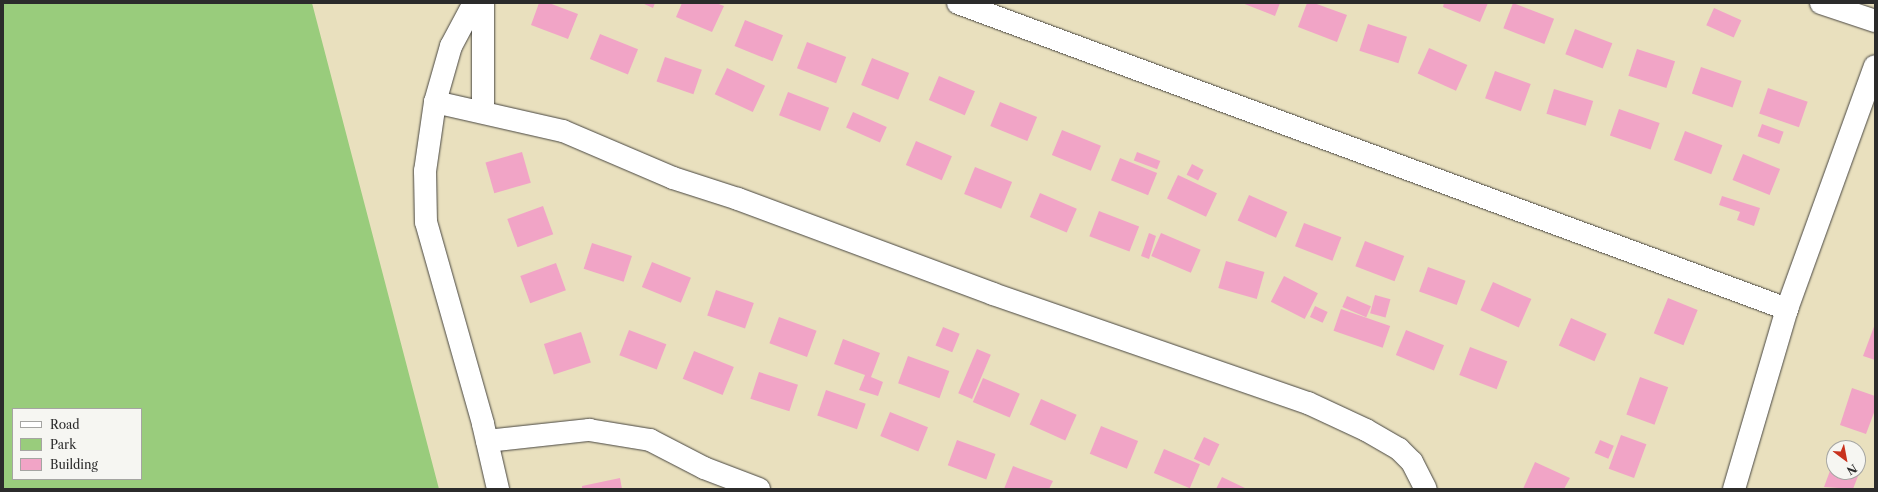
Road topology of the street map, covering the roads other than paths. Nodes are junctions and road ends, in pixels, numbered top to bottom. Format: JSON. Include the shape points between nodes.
{"nodes":[{"id":1,"x":474,"y":3,"type":"edge"},
{"id":2,"x":483,"y":3,"type":"edge"},
{"id":3,"x":958,"y":3,"type":"edge"},
{"id":4,"x":1821,"y":3,"type":"edge"},
{"id":5,"x":1875,"y":21,"type":"edge"},
{"id":6,"x":1875,"y":66,"type":"edge"},
{"id":7,"x":436,"y":102,"type":"junction"},
{"id":8,"x":483,"y":112,"type":"junction"},
{"id":9,"x":1787,"y":309,"type":"junction"},
{"id":10,"x":487,"y":441,"type":"junction"},
{"id":11,"x":498,"y":489,"type":"edge"},
{"id":12,"x":759,"y":489,"type":"edge"},
{"id":13,"x":1426,"y":489,"type":"edge"},
{"id":14,"x":1734,"y":489,"type":"edge"}],
"edges":[{"from":1,"to":7,"type":"street","via":[[451,46]]},
{"from":2,"to":8,"type":"street"},
{"from":3,"to":9,"type":"street"},
{"from":4,"to":5,"type":"street"},
{"from":6,"to":9,"type":"street"},
{"from":7,"to":8,"type":"street"},
{"from":7,"to":10,"type":"street","via":[[425,171],[426,222]]},
{"from":8,"to":13,"type":"street","via":[[563,130],[673,178],[738,199],[993,294],[1308,403],[1366,430],[1399,449],[1412,462]]},
{"from":9,"to":14,"type":"street"},
{"from":10,"to":11,"type":"street"},
{"from":10,"to":12,"type":"street","via":[[590,430],[650,440],[704,468]]}]}
